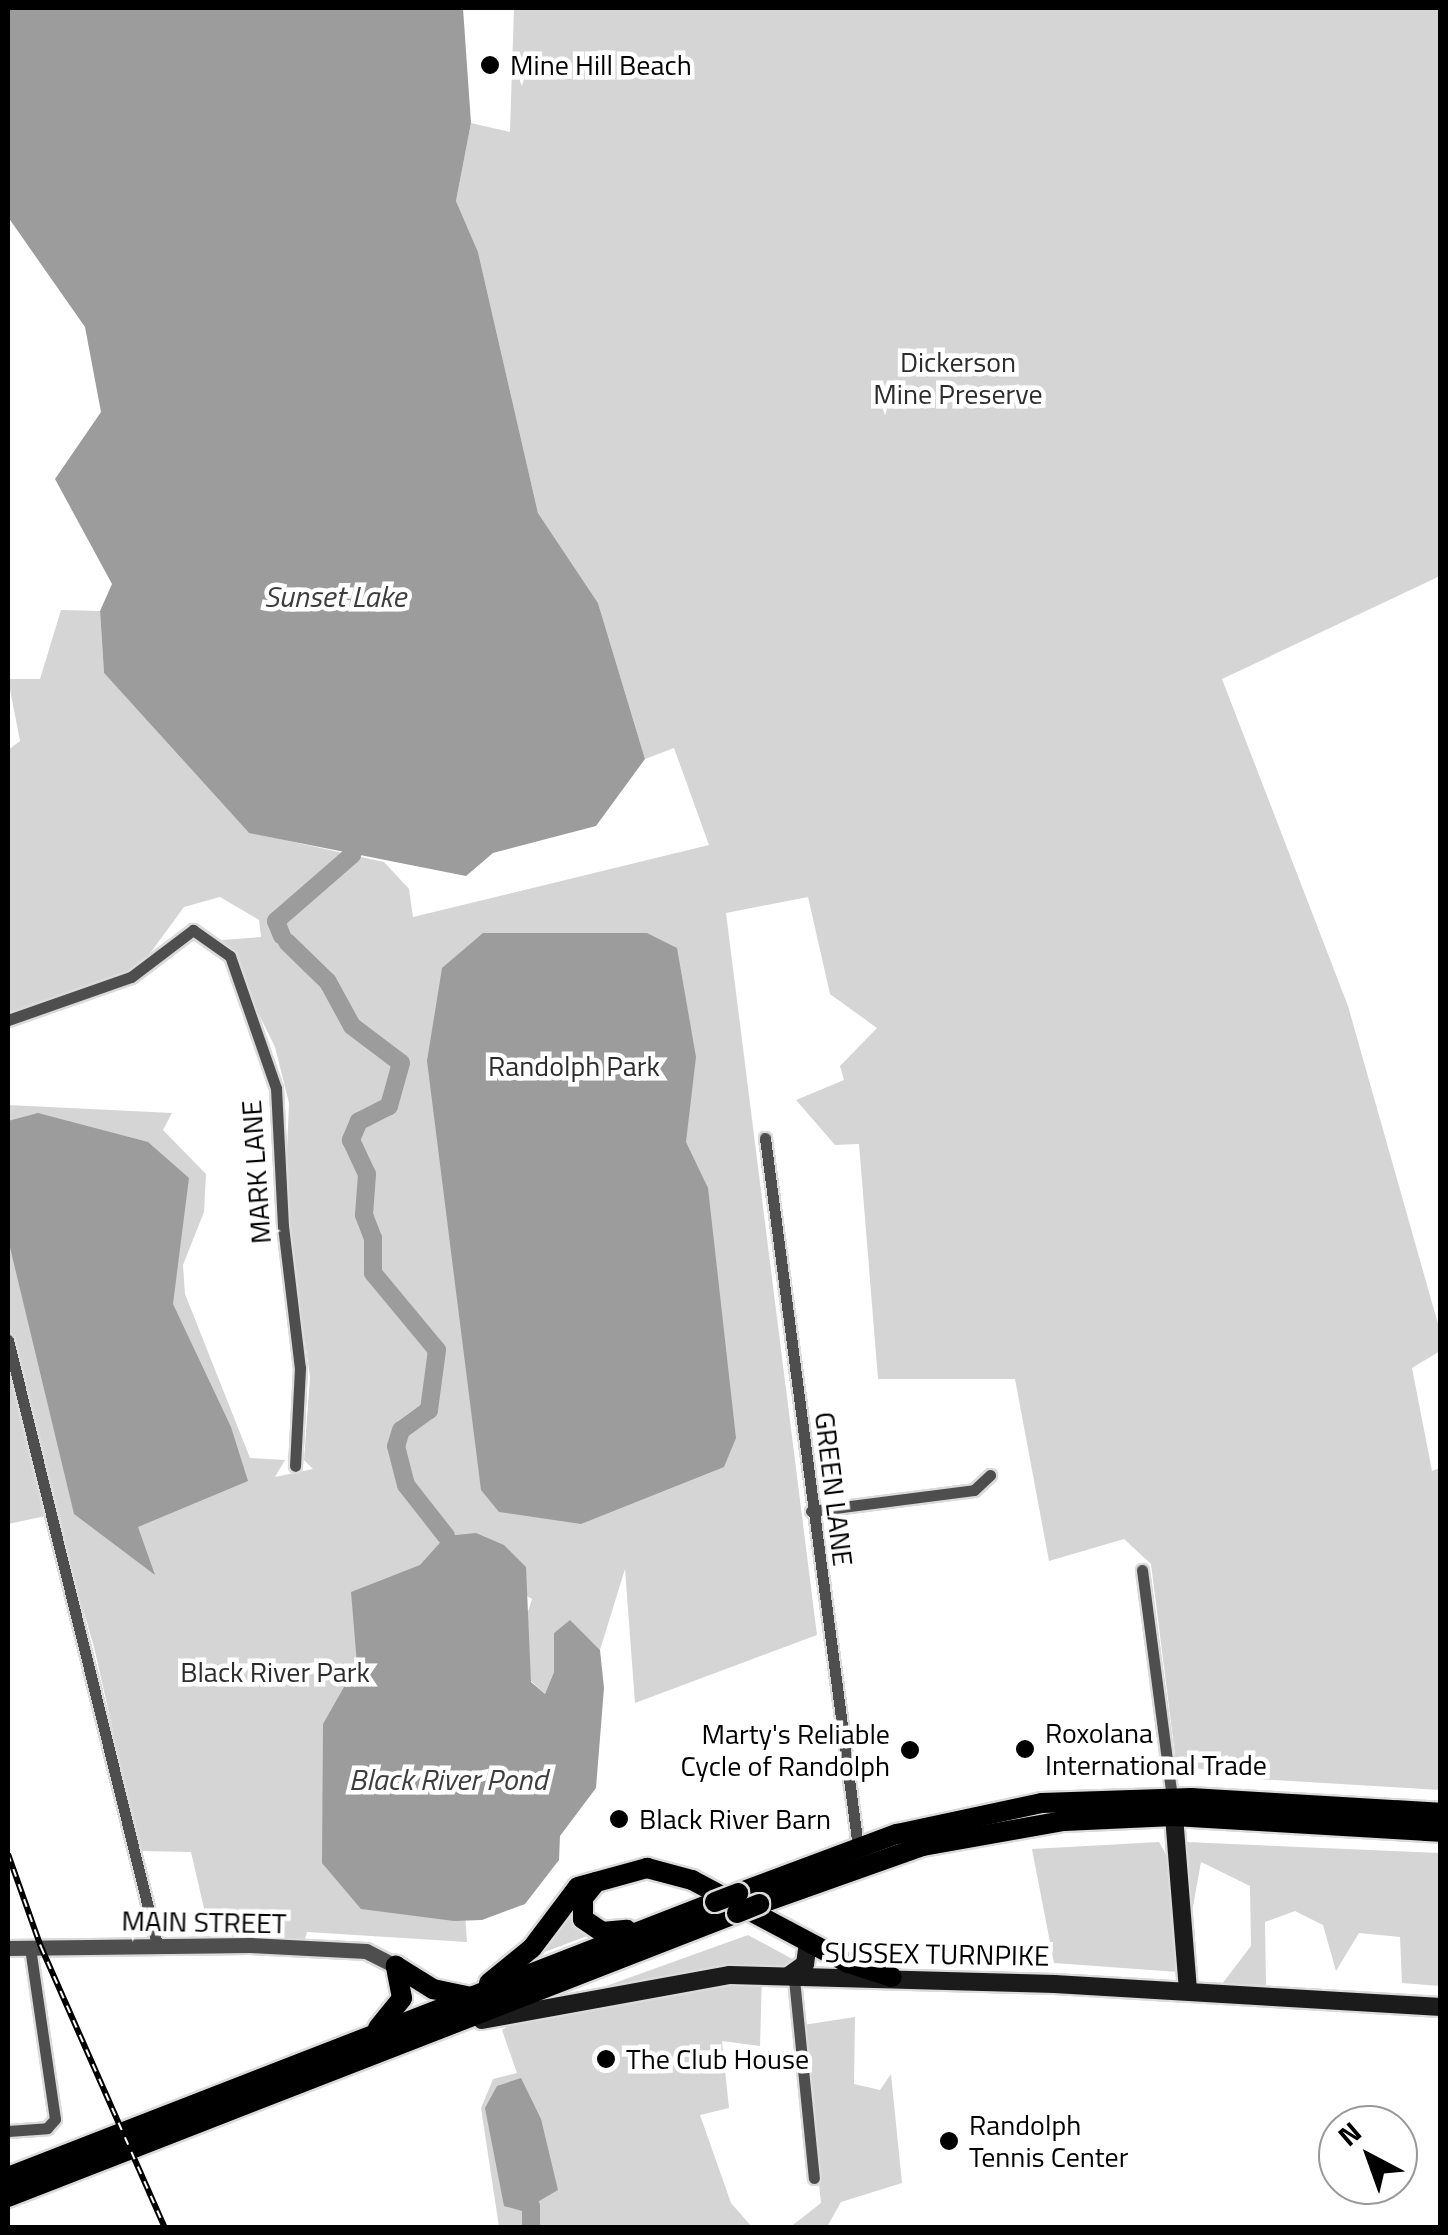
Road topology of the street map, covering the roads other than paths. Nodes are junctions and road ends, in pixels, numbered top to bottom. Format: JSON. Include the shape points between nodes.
{"nodes":[{"id":1,"x":8,"y":1020,"type":"edge"},
{"id":2,"x":766,"y":1138,"type":"dead end"},
{"id":3,"x":8,"y":1340,"type":"edge"},
{"id":4,"x":295,"y":1466,"type":"dead end"},
{"id":5,"x":990,"y":1475,"type":"dead end"},
{"id":6,"x":811,"y":1511,"type":"junction"},
{"id":7,"x":1142,"y":1570,"type":"dead end"},
{"id":8,"x":1173,"y":1806,"type":"junction"},
{"id":9,"x":1440,"y":1813,"type":"edge"},
{"id":10,"x":1440,"y":1832,"type":"edge"},
{"id":11,"x":858,"y":1847,"type":"junction"},
{"id":12,"x":606,"y":1875,"type":"junction"},
{"id":13,"x":737,"y":1903,"type":"junction"},
{"id":14,"x":661,"y":1923,"type":"junction"},
{"id":15,"x":808,"y":1942,"type":"junction"},
{"id":16,"x":157,"y":1944,"type":"junction"},
{"id":17,"x":30,"y":1947,"type":"junction"},
{"id":18,"x":8,"y":1948,"type":"edge"},
{"id":19,"x":396,"y":1966,"type":"junction"},
{"id":20,"x":791,"y":1977,"type":"junction"},
{"id":21,"x":892,"y":1977,"type":"junction"},
{"id":22,"x":1188,"y":1990,"type":"junction"},
{"id":23,"x":471,"y":1997,"type":"junction"},
{"id":24,"x":1440,"y":2007,"type":"edge"},
{"id":25,"x":437,"y":2030,"type":"junction"},
{"id":26,"x":367,"y":2037,"type":"junction"},
{"id":27,"x":8,"y":2131,"type":"edge"},
{"id":28,"x":8,"y":2178,"type":"edge"},
{"id":29,"x":814,"y":2178,"type":"dead end"},
{"id":30,"x":8,"y":2197,"type":"edge"}],
"edges":[{"from":1,"to":4,"type":"street","name":"MARK LANE","via":[[130,976],[193,930],[230,956],[276,1088],[282,1226],[300,1368]]},
{"from":2,"to":6,"type":"street","name":"GREEN LANE"},
{"from":3,"to":16,"type":"street"},
{"from":5,"to":6,"type":"street","via":[[974,1490]]},
{"from":6,"to":11,"type":"street","name":"GREEN LANE"},
{"from":7,"to":8,"type":"street"},
{"from":8,"to":9,"type":"highway"},
{"from":8,"to":10,"type":"highway"},
{"from":8,"to":11,"type":"highway","via":[[1024,1806]]},
{"from":8,"to":13,"type":"highway","bridge":true,"via":[[978,1833],[883,1858],[759,1904]]},
{"from":8,"to":22,"type":"main road"},
{"from":11,"to":13,"type":"highway"},
{"from":12,"to":14,"type":"highway","via":[[584,1898],[589,1926],[608,1932]]},
{"from":12,"to":15,"type":"highway","via":[[668,1870]]},
{"from":12,"to":23,"type":"highway","via":[[578,1887],[532,1948]]},
{"from":13,"to":14,"type":"highway","bridge":true,"via":[[715,1902]]},
{"from":13,"to":25,"type":"highway"},
{"from":14,"to":23,"type":"highway"},
{"from":15,"to":20,"type":"main road","via":[[805,1964]]},
{"from":15,"to":21,"type":"highway"},
{"from":16,"to":17,"type":"street","name":"MAIN STREET"},
{"from":16,"to":19,"type":"street","name":"MAIN STREET","via":[[366,1951]]},
{"from":17,"to":18,"type":"street","name":"MAIN STREET"},
{"from":17,"to":27,"type":"street","via":[[53,2124]]},
{"from":19,"to":23,"type":"highway","via":[[433,1989]]},
{"from":19,"to":26,"type":"highway","via":[[400,2006]]},
{"from":20,"to":21,"type":"main road","name":"SUSSEX TURNPIKE"},
{"from":20,"to":25,"type":"main road","name":"SUSSEX TURNPIKE","via":[[679,1980]]},
{"from":20,"to":29,"type":"street"},
{"from":21,"to":22,"type":"main road","name":"SUSSEX TURNPIKE"},
{"from":22,"to":24,"type":"main road","name":"SUSSEX TURNPIKE"},
{"from":23,"to":26,"type":"highway"},
{"from":25,"to":30,"type":"highway"},
{"from":26,"to":28,"type":"highway"}]}
